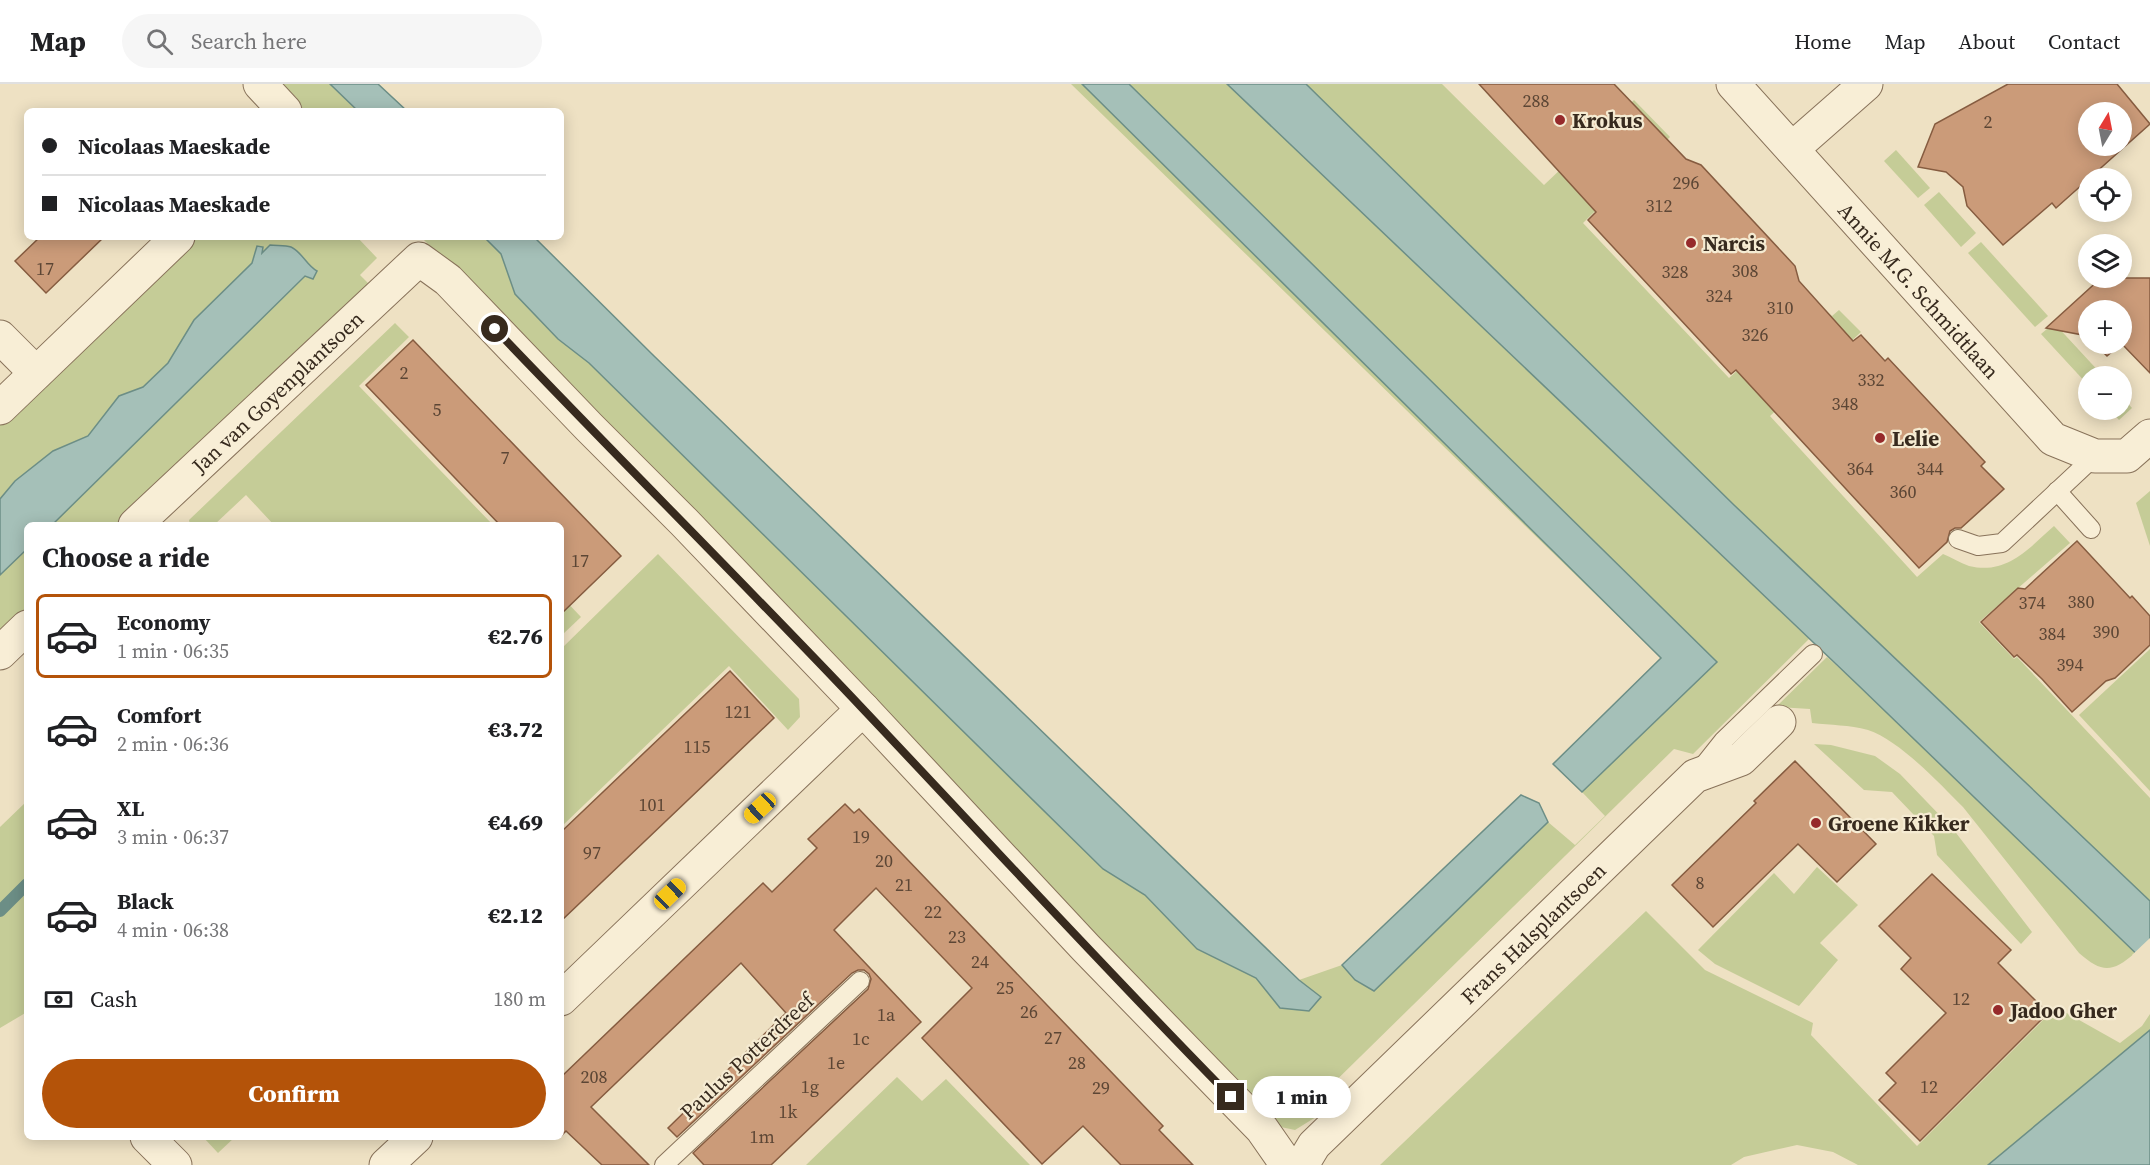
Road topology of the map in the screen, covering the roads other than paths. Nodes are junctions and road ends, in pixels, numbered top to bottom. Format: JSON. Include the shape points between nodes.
{"nodes":[{"id":1,"x":260,"y":84,"type":"edge"},
{"id":2,"x":1733,"y":84,"type":"edge"},
{"id":3,"x":1866,"y":84,"type":"edge"},
{"id":4,"x":282,"y":108,"type":"edge"},
{"id":5,"x":1792,"y":149,"type":"junction"},
{"id":6,"x":175,"y":240,"type":"edge"},
{"id":7,"x":0,"y":337,"type":"edge"},
{"id":8,"x":36,"y":373,"type":"junction"},
{"id":9,"x":0,"y":408,"type":"edge"},
{"id":10,"x":2139,"y":446,"type":"edge"},
{"id":11,"x":2094,"y":456,"type":"junction"},
{"id":12,"x":2057,"y":491,"type":"junction"},
{"id":13,"x":138,"y":522,"type":"edge"},
{"id":14,"x":2091,"y":529,"type":"dead end"},
{"id":15,"x":1958,"y":539,"type":"dead end"},
{"id":16,"x":24,"y":630,"type":"edge"},
{"id":17,"x":0,"y":653,"type":"edge"},
{"id":18,"x":1813,"y":654,"type":"dead end"},
{"id":19,"x":863,"y":709,"type":"junction"},
{"id":20,"x":1779,"y":722,"type":"dead end"},
{"id":21,"x":1695,"y":776,"type":"junction"},
{"id":22,"x":860,"y":981,"type":"dead end"},
{"id":23,"x":564,"y":996,"type":"edge"},
{"id":24,"x":150,"y":1140,"type":"edge"},
{"id":25,"x":413,"y":1140,"type":"edge"},
{"id":26,"x":175,"y":1165,"type":"edge"},
{"id":27,"x":386,"y":1165,"type":"edge"},
{"id":28,"x":664,"y":1165,"type":"edge"},
{"id":29,"x":1287,"y":1165,"type":"edge"},
{"id":30,"x":1302,"y":1165,"type":"edge"}],
"edges":[{"from":1,"to":4,"type":"street"},
{"from":2,"to":5,"type":"street","name":"Annie M.G. Schmidtlaan"},
{"from":3,"to":5,"type":"street"},
{"from":5,"to":11,"type":"street","name":"Annie M.G. Schmidtlaan","via":[[2053,439]]},
{"from":6,"to":8,"type":"street"},
{"from":7,"to":8,"type":"street"},
{"from":8,"to":9,"type":"street"},
{"from":10,"to":11,"type":"street","name":"Annie M.G. Schmidtlaan"},
{"from":11,"to":12,"type":"lane"},
{"from":12,"to":14,"type":"lane"},
{"from":12,"to":15,"type":"lane","via":[[2002,543],[1978,546]]},
{"from":13,"to":19,"type":"street","name":"Jan van Goyenplantsoen","via":[[419,259],[448,280]]},
{"from":16,"to":17,"type":"street"},
{"from":18,"to":21,"type":"lane","via":[[1724,741]]},
{"from":19,"to":23,"type":"street"},
{"from":19,"to":29,"type":"street","via":[[1262,1129]]},
{"from":20,"to":21,"type":"street","name":"Frans Halsplantsoen","via":[[1741,759]]},
{"from":21,"to":30,"type":"street","name":"Frans Halsplantsoen","via":[[1314,1145]]},
{"from":22,"to":28,"type":"lane","name":"Paulus Potterdreef"},
{"from":24,"to":26,"type":"street"},
{"from":25,"to":27,"type":"street"}]}
